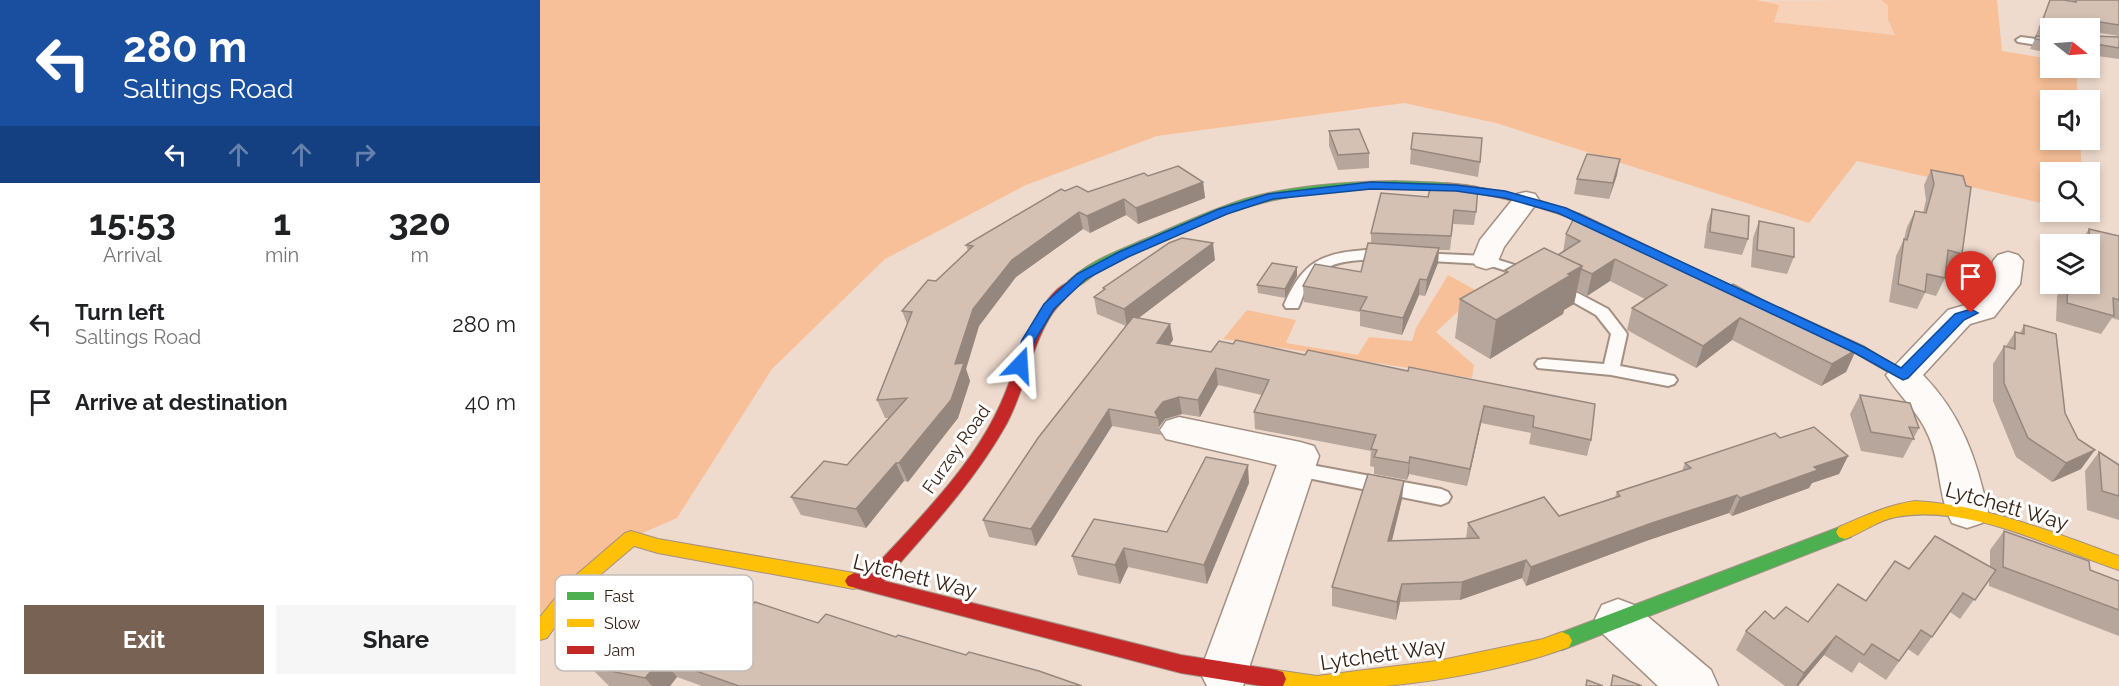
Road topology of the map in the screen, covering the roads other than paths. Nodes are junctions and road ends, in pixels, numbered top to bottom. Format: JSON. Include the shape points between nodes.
{"nodes":[{"id":1,"x":2021,"y":40,"type":"dead end"},
{"id":2,"x":2040,"y":43,"type":"edge"},
{"id":3,"x":1526,"y":200,"type":"junction"},
{"id":4,"x":1486,"y":260,"type":"junction"},
{"id":5,"x":2008,"y":261,"type":"dead end"},
{"id":6,"x":1292,"y":304,"type":"dead end"},
{"id":7,"x":1544,"y":363,"type":"dead end"},
{"id":8,"x":1611,"y":370,"type":"junction"},
{"id":9,"x":1903,"y":375,"type":"junction"},
{"id":10,"x":1668,"y":380,"type":"dead end"},
{"id":11,"x":1179,"y":430,"type":"dead end"},
{"id":12,"x":1295,"y":469,"type":"junction"},
{"id":13,"x":1441,"y":497,"type":"dead end"},
{"id":14,"x":1967,"y":512,"type":"junction"},
{"id":15,"x":2119,"y":563,"type":"edge"},
{"id":16,"x":588,"y":575,"type":"edge"},
{"id":17,"x":870,"y":584,"type":"junction"},
{"id":18,"x":555,"y":612,"type":"edge"},
{"id":19,"x":1618,"y":619,"type":"junction"},
{"id":20,"x":540,"y":632,"type":"edge"},
{"id":21,"x":1225,"y":672,"type":"junction"},
{"id":22,"x":1693,"y":686,"type":"edge"}],
"edges":[{"from":1,"to":2,"type":"lane"},
{"from":3,"to":4,"type":"street","via":[[1490,246]]},
{"from":3,"to":9,"type":"street","name":"Furzey Road","via":[[1562,210],[1631,242],[1860,350]]},
{"from":3,"to":17,"type":"street","name":"Furzey Road","via":[[1456,188],[1371,186],[1272,196],[1163,236],[1082,276],[1049,307],[1029,340],[1000,423],[923,525]]},
{"from":4,"to":6,"type":"lane","via":[[1360,252],[1328,262],[1306,276]]},
{"from":4,"to":8,"type":"lane","via":[[1519,269],[1602,312],[1619,334]]},
{"from":5,"to":9,"type":"street","via":[[2005,284],[1983,310],[1959,317]]},
{"from":7,"to":8,"type":"lane"},
{"from":8,"to":10,"type":"lane"},
{"from":9,"to":14,"type":"street","via":[[1942,420],[1957,459]]},
{"from":11,"to":12,"type":"street","via":[[1300,456]]},
{"from":12,"to":13,"type":"lane"},
{"from":12,"to":21,"type":"street"},
{"from":14,"to":15,"type":"street","name":"Lytchett Way"},
{"from":14,"to":19,"type":"street","name":"Lytchett Way","via":[[1929,506],[1893,510],[1821,543]]},
{"from":16,"to":17,"type":"street","name":"Lytchett Way","via":[[631,538]]},
{"from":17,"to":21,"type":"street","name":"Lytchett Way"},
{"from":18,"to":20,"type":"street","name":"Lytchett Way"},
{"from":19,"to":21,"type":"street","name":"Lytchett Way","via":[[1543,648],[1426,671],[1317,685]]},
{"from":19,"to":22,"type":"street"}]}
